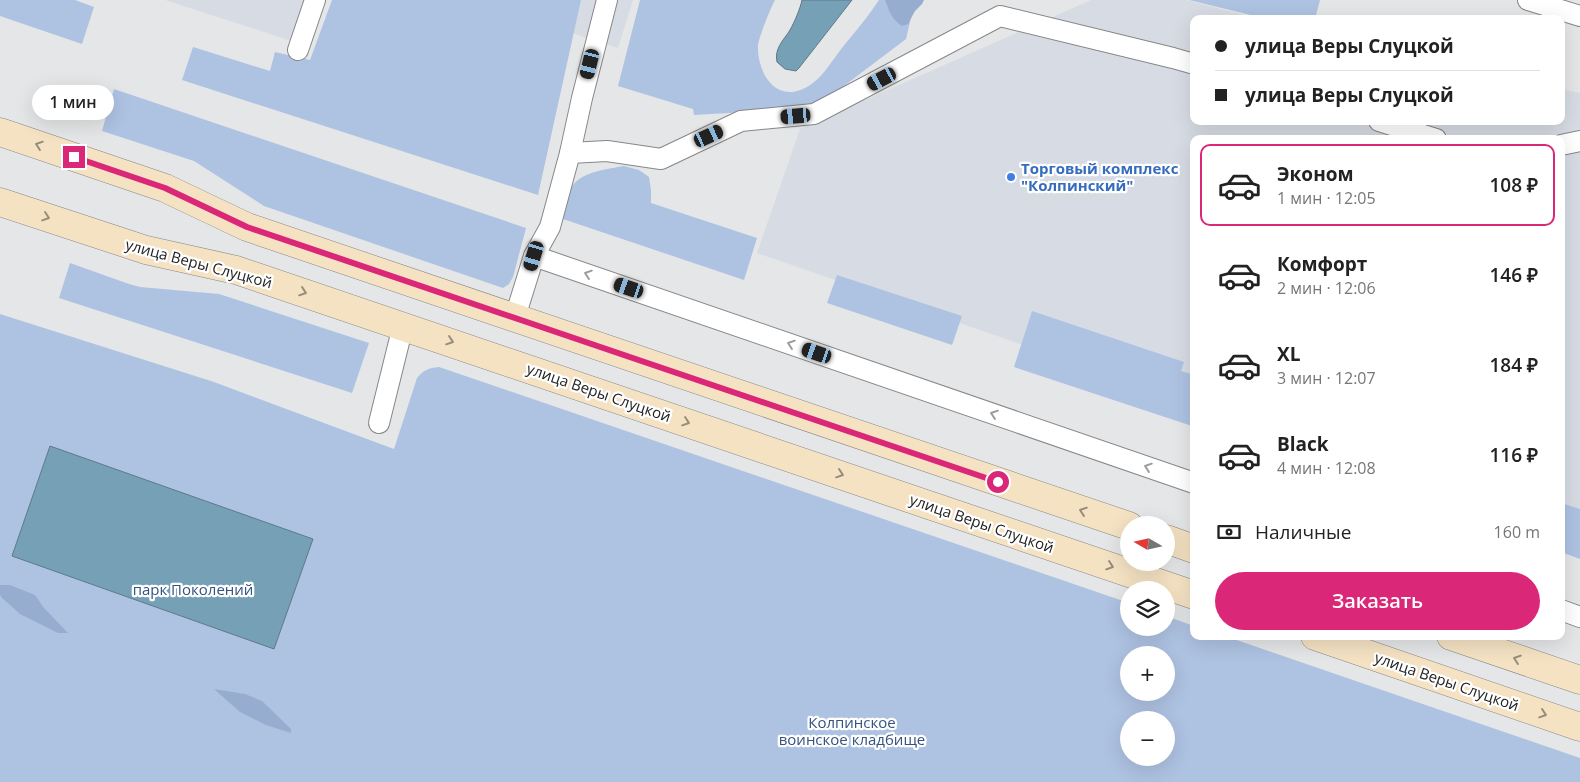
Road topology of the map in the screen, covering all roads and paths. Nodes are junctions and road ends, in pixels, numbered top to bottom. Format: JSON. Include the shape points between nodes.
{"nodes":[{"id":1,"x":315,"y":0,"type":"edge"},
{"id":2,"x":607,"y":0,"type":"edge"},
{"id":3,"x":1528,"y":0,"type":"edge"},
{"id":4,"x":1580,"y":16,"type":"edge"},
{"id":5,"x":298,"y":50,"type":"dead end"},
{"id":6,"x":1190,"y":63,"type":"edge"},
{"id":7,"x":1392,"y":125,"type":"edge"},
{"id":8,"x":0,"y":132,"type":"edge"},
{"id":9,"x":1423,"y":135,"type":"edge"},
{"id":10,"x":1580,"y":142,"type":"edge"},
{"id":11,"x":1565,"y":145,"type":"edge"},
{"id":12,"x":570,"y":153,"type":"junction"},
{"id":13,"x":0,"y":202,"type":"edge"},
{"id":14,"x":534,"y":256,"type":"junction"},
{"id":15,"x":515,"y":317,"type":"junction"},
{"id":16,"x":403,"y":326,"type":"junction"},
{"id":17,"x":379,"y":424,"type":"dead end"},
{"id":18,"x":1190,"y":482,"type":"edge"},
{"id":19,"x":1120,"y":523,"type":"edge"},
{"id":20,"x":1175,"y":542,"type":"edge"},
{"id":21,"x":1190,"y":548,"type":"edge"},
{"id":22,"x":1190,"y":594,"type":"edge"},
{"id":23,"x":1565,"y":611,"type":"edge"},
{"id":24,"x":1580,"y":617,"type":"edge"},
{"id":25,"x":1327,"y":640,"type":"edge"},
{"id":26,"x":1463,"y":640,"type":"edge"},
{"id":27,"x":1580,"y":680,"type":"edge"},
{"id":28,"x":1580,"y":727,"type":"edge"}],
"edges":[{"from":1,"to":5,"type":"lane"},
{"from":2,"to":12,"type":"lane"},
{"from":3,"to":4,"type":"lane"},
{"from":6,"to":12,"type":"lane","via":[[1000,16],[814,114],[741,121],[661,159],[607,151]]},
{"from":7,"to":9,"type":"lane"},
{"from":15,"to":8,"type":"street","one_way":true,"via":[[247,227],[165,188]]},
{"from":10,"to":11,"type":"lane"},
{"from":12,"to":14,"type":"lane","via":[[550,226]]},
{"from":13,"to":16,"type":"street","name":"улица Веры Слуцкой","one_way":true,"via":[[146,250],[236,270]]},
{"from":14,"to":15,"type":"lane"},
{"from":18,"to":14,"type":"lane","one_way":true},
{"from":19,"to":15,"type":"street","one_way":true},
{"from":16,"to":17,"type":"lane"},
{"from":16,"to":22,"type":"street","name":"улица Веры Слуцкой","one_way":true},
{"from":20,"to":21,"type":"street"},
{"from":23,"to":24,"type":"lane"},
{"from":25,"to":28,"type":"street","name":"улица Веры Слуцкой","one_way":true},
{"from":27,"to":26,"type":"street","one_way":true}]}
